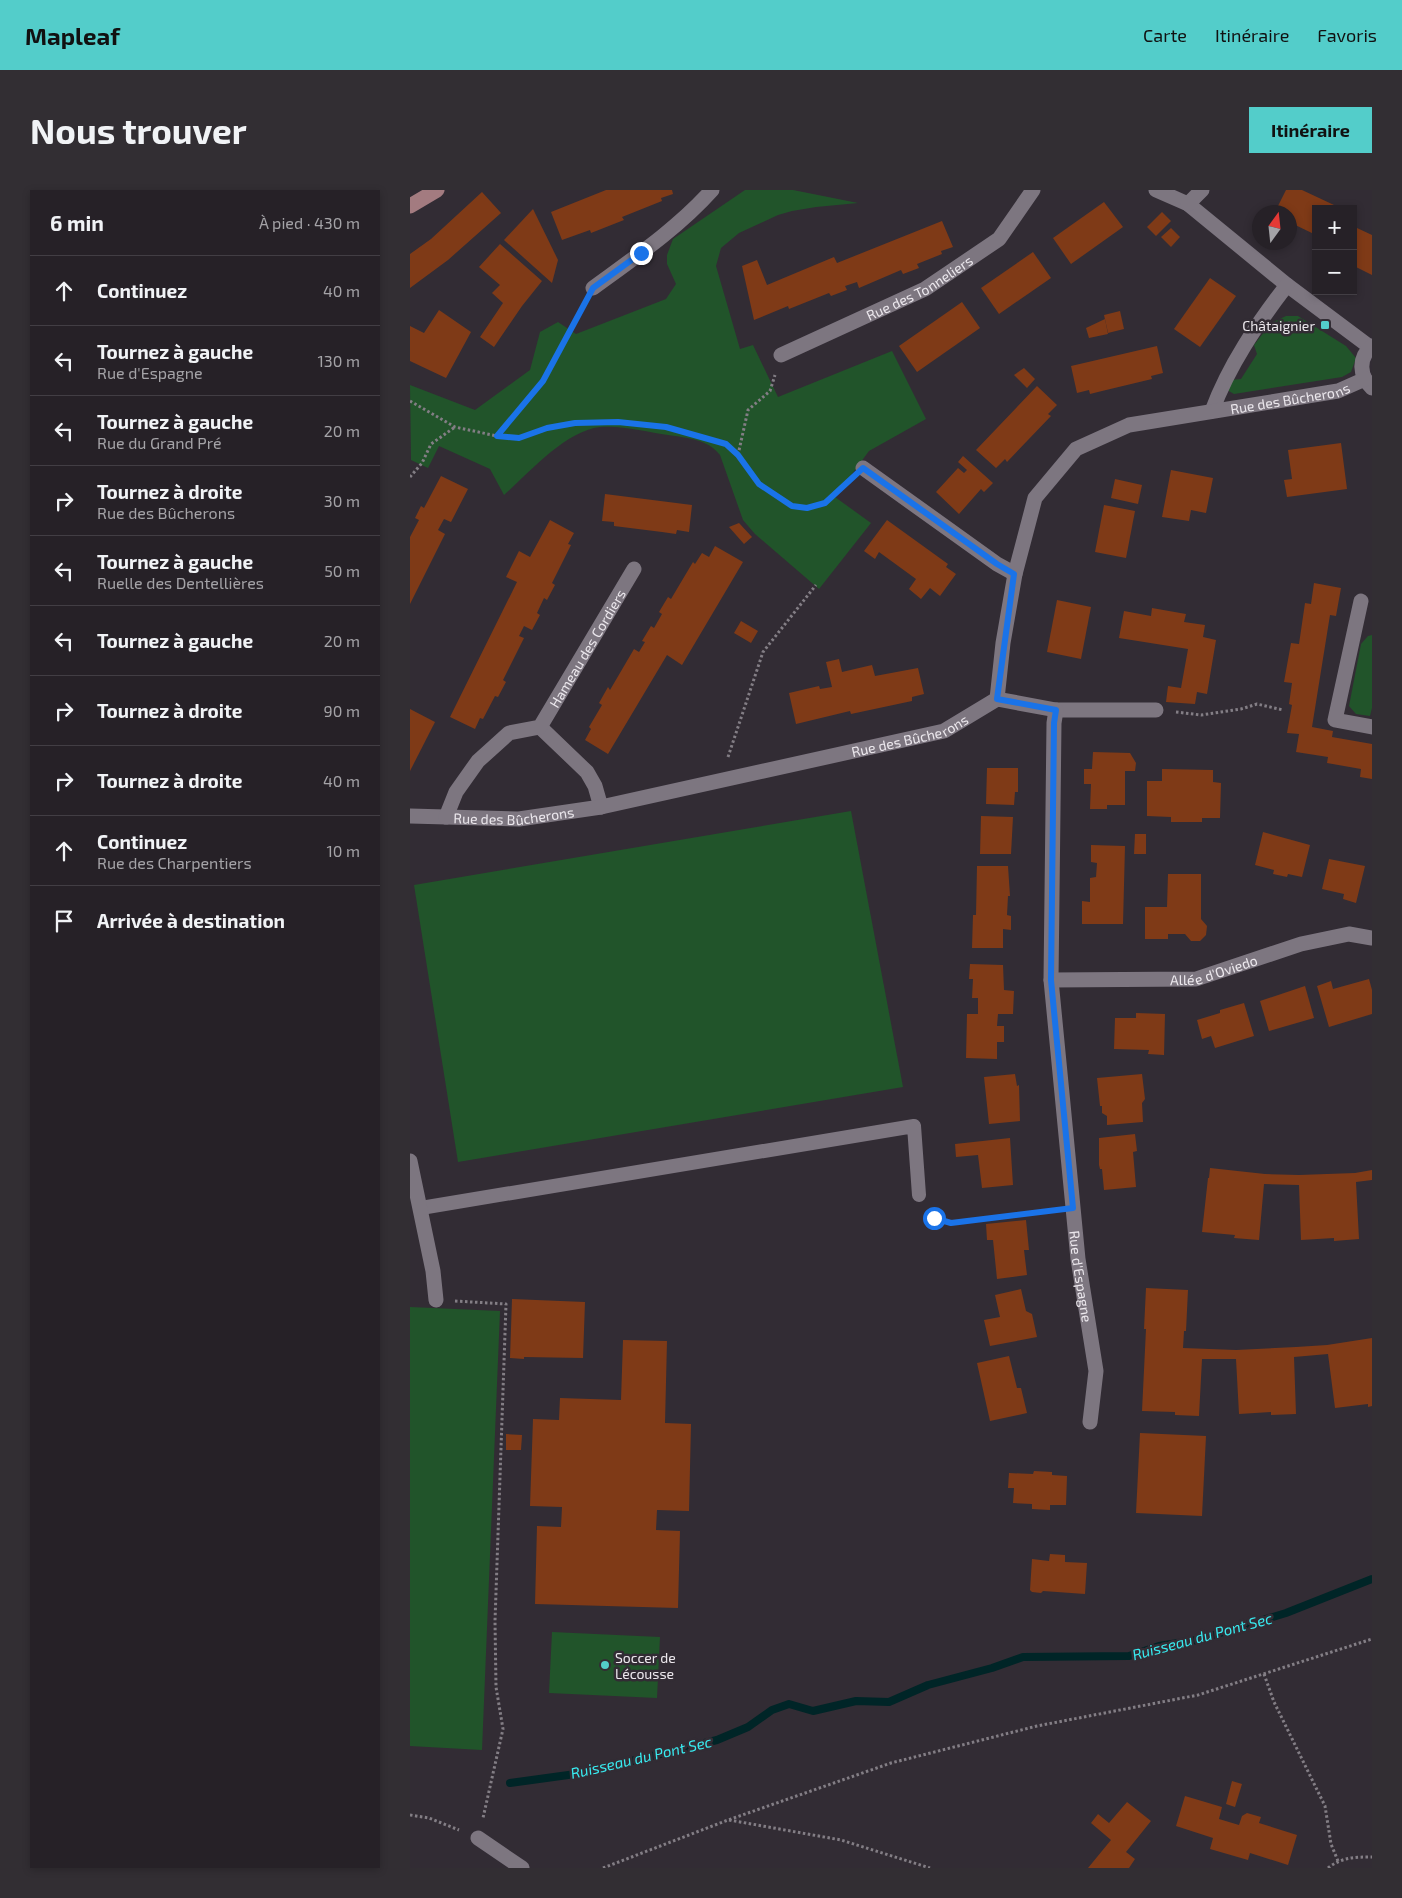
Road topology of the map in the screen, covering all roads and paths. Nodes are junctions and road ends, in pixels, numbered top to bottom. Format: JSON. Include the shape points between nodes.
{"nodes":[{"id":1,"x":437,"y":190,"type":"edge"},
{"id":2,"x":712,"y":190,"type":"edge"},
{"id":3,"x":1033,"y":190,"type":"edge"},
{"id":4,"x":1156,"y":190,"type":"edge"},
{"id":5,"x":1202,"y":190,"type":"edge"},
{"id":6,"x":1188,"y":204,"type":"junction"},
{"id":7,"x":410,"y":206,"type":"edge"},
{"id":8,"x":1287,"y":285,"type":"junction"},
{"id":9,"x":593,"y":288,"type":"joint"},
{"id":10,"x":1257,"y":325,"type":"junction"},
{"id":11,"x":1306,"y":326,"type":"dead end"},
{"id":12,"x":1371,"y":346,"type":"edge"},
{"id":13,"x":782,"y":356,"type":"joint"},
{"id":14,"x":1368,"y":384,"type":"edge"},
{"id":15,"x":410,"y":401,"type":"edge"},
{"id":16,"x":1212,"y":412,"type":"junction"},
{"id":17,"x":455,"y":428,"type":"junction"},
{"id":18,"x":497,"y":436,"type":"junction"},
{"id":19,"x":738,"y":455,"type":"junction"},
{"id":20,"x":863,"y":468,"type":"joint"},
{"id":21,"x":410,"y":478,"type":"edge"},
{"id":22,"x":634,"y":569,"type":"dead end"},
{"id":23,"x":1014,"y":574,"type":"junction"},
{"id":24,"x":816,"y":585,"type":"dead end"},
{"id":25,"x":1361,"y":601,"type":"dead end"},
{"id":26,"x":997,"y":699,"type":"junction"},
{"id":27,"x":1056,"y":710,"type":"junction"},
{"id":28,"x":1156,"y":710,"type":"joint"},
{"id":29,"x":1283,"y":710,"type":"dead end"},
{"id":30,"x":540,"y":727,"type":"junction"},
{"id":31,"x":1372,"y":727,"type":"edge"},
{"id":32,"x":720,"y":781,"type":"junction"},
{"id":33,"x":601,"y":807,"type":"junction"},
{"id":34,"x":410,"y":816,"type":"edge"},
{"id":35,"x":446,"y":817,"type":"junction"},
{"id":36,"x":1372,"y":938,"type":"edge"},
{"id":37,"x":1051,"y":980,"type":"junction"},
{"id":38,"x":410,"y":1161,"type":"edge"},
{"id":39,"x":919,"y":1195,"type":"joint"},
{"id":40,"x":421,"y":1208,"type":"junction"},
{"id":41,"x":1073,"y":1208,"type":"junction"},
{"id":42,"x":436,"y":1300,"type":"joint"},
{"id":43,"x":1090,"y":1422,"type":"dead end"},
{"id":44,"x":1372,"y":1639,"type":"edge"},
{"id":45,"x":1264,"y":1674,"type":"junction"},
{"id":46,"x":410,"y":1815,"type":"edge"},
{"id":47,"x":728,"y":1820,"type":"junction"},
{"id":48,"x":478,"y":1838,"type":"junction"},
{"id":49,"x":1372,"y":1857,"type":"edge"},
{"id":50,"x":1338,"y":1861,"type":"junction"},
{"id":51,"x":522,"y":1868,"type":"edge"},
{"id":52,"x":603,"y":1868,"type":"edge"},
{"id":53,"x":930,"y":1868,"type":"edge"},
{"id":54,"x":1328,"y":1868,"type":"edge"}],
"edges":[{"from":1,"to":7,"type":"street"},
{"from":2,"to":9,"type":"street","via":[[697,207]]},
{"from":3,"to":13,"type":"street","name":"Rue des Tonneliers","via":[[999,239],[925,289]]},
{"from":4,"to":6,"type":"street"},
{"from":5,"to":6,"type":"street"},
{"from":6,"to":8,"type":"street"},
{"from":8,"to":10,"type":"street","name":"Rue des Bûcherons"},
{"from":8,"to":12,"type":"street"},
{"from":9,"to":18,"type":"path","via":[[543,381]]},
{"from":10,"to":11,"type":"path","via":[[1271,332],[1290,323]]},
{"from":10,"to":16,"type":"street","name":"Rue des Bûcherons","via":[[1220,391]]},
{"from":12,"to":14,"type":"street","via":[[1362,362]]},
{"from":13,"to":19,"type":"path","via":[[770,391],[748,410]]},
{"from":14,"to":16,"type":"street","name":"Rue des Bûcherons"},
{"from":15,"to":17,"type":"path"},
{"from":16,"to":23,"type":"street","name":"Rue des Bûcherons","via":[[1129,425],[1076,450],[1035,498]]},
{"from":17,"to":18,"type":"path"},
{"from":17,"to":21,"type":"path","via":[[431,444]]},
{"from":18,"to":19,"type":"path","via":[[519,438],[575,423],[618,422],[666,427],[726,444]]},
{"from":19,"to":20,"type":"path","via":[[759,484],[792,506],[807,508],[825,503]]},
{"from":20,"to":23,"type":"street"},
{"from":22,"to":30,"type":"street","name":"Hameau des Cordiers"},
{"from":23,"to":26,"type":"street","name":"Rue des Bûcherons"},
{"from":24,"to":32,"type":"path","via":[[763,652]]},
{"from":25,"to":31,"type":"street","via":[[1335,720]]},
{"from":26,"to":27,"type":"street"},
{"from":26,"to":32,"type":"street","name":"Rue des Bûcherons","via":[[944,731]]},
{"from":27,"to":28,"type":"street"},
{"from":27,"to":37,"type":"street","name":"Rue d'Espagne"},
{"from":28,"to":29,"type":"path","via":[[1202,715],[1256,704]]},
{"from":30,"to":33,"type":"street","via":[[588,772]]},
{"from":30,"to":35,"type":"street","via":[[509,733],[478,761],[456,792]]},
{"from":32,"to":33,"type":"street","name":"Rue des Bûcherons"},
{"from":33,"to":35,"type":"street","name":"Rue des Bûcherons","via":[[519,819]]},
{"from":34,"to":35,"type":"street","name":"Rue des Bûcherons"},
{"from":36,"to":37,"type":"street","name":"Allée d'Oviedo","via":[[1349,934],[1301,944],[1196,979]]},
{"from":37,"to":41,"type":"street","name":"Rue d'Espagne"},
{"from":38,"to":40,"type":"street"},
{"from":39,"to":40,"type":"lane","via":[[914,1126]]},
{"from":39,"to":41,"type":"path","via":[[924,1208],[934,1218],[951,1223]]},
{"from":40,"to":42,"type":"street","via":[[434,1271]]},
{"from":41,"to":43,"type":"street","name":"Rue d'Espagne","via":[[1096,1371]]},
{"from":42,"to":48,"type":"path","via":[[506,1304],[495,1621],[496,1687],[503,1729]]},
{"from":44,"to":45,"type":"path"},
{"from":45,"to":47,"type":"path","via":[[1198,1695],[1037,1726],[891,1762]]},
{"from":45,"to":50,"type":"path","via":[[1274,1702],[1325,1806],[1331,1844]]},
{"from":46,"to":48,"type":"path","via":[[429,1818]]},
{"from":47,"to":52,"type":"path"},
{"from":47,"to":53,"type":"path","via":[[841,1840]]},
{"from":48,"to":51,"type":"street"},
{"from":49,"to":50,"type":"path"},
{"from":50,"to":54,"type":"path"}]}
